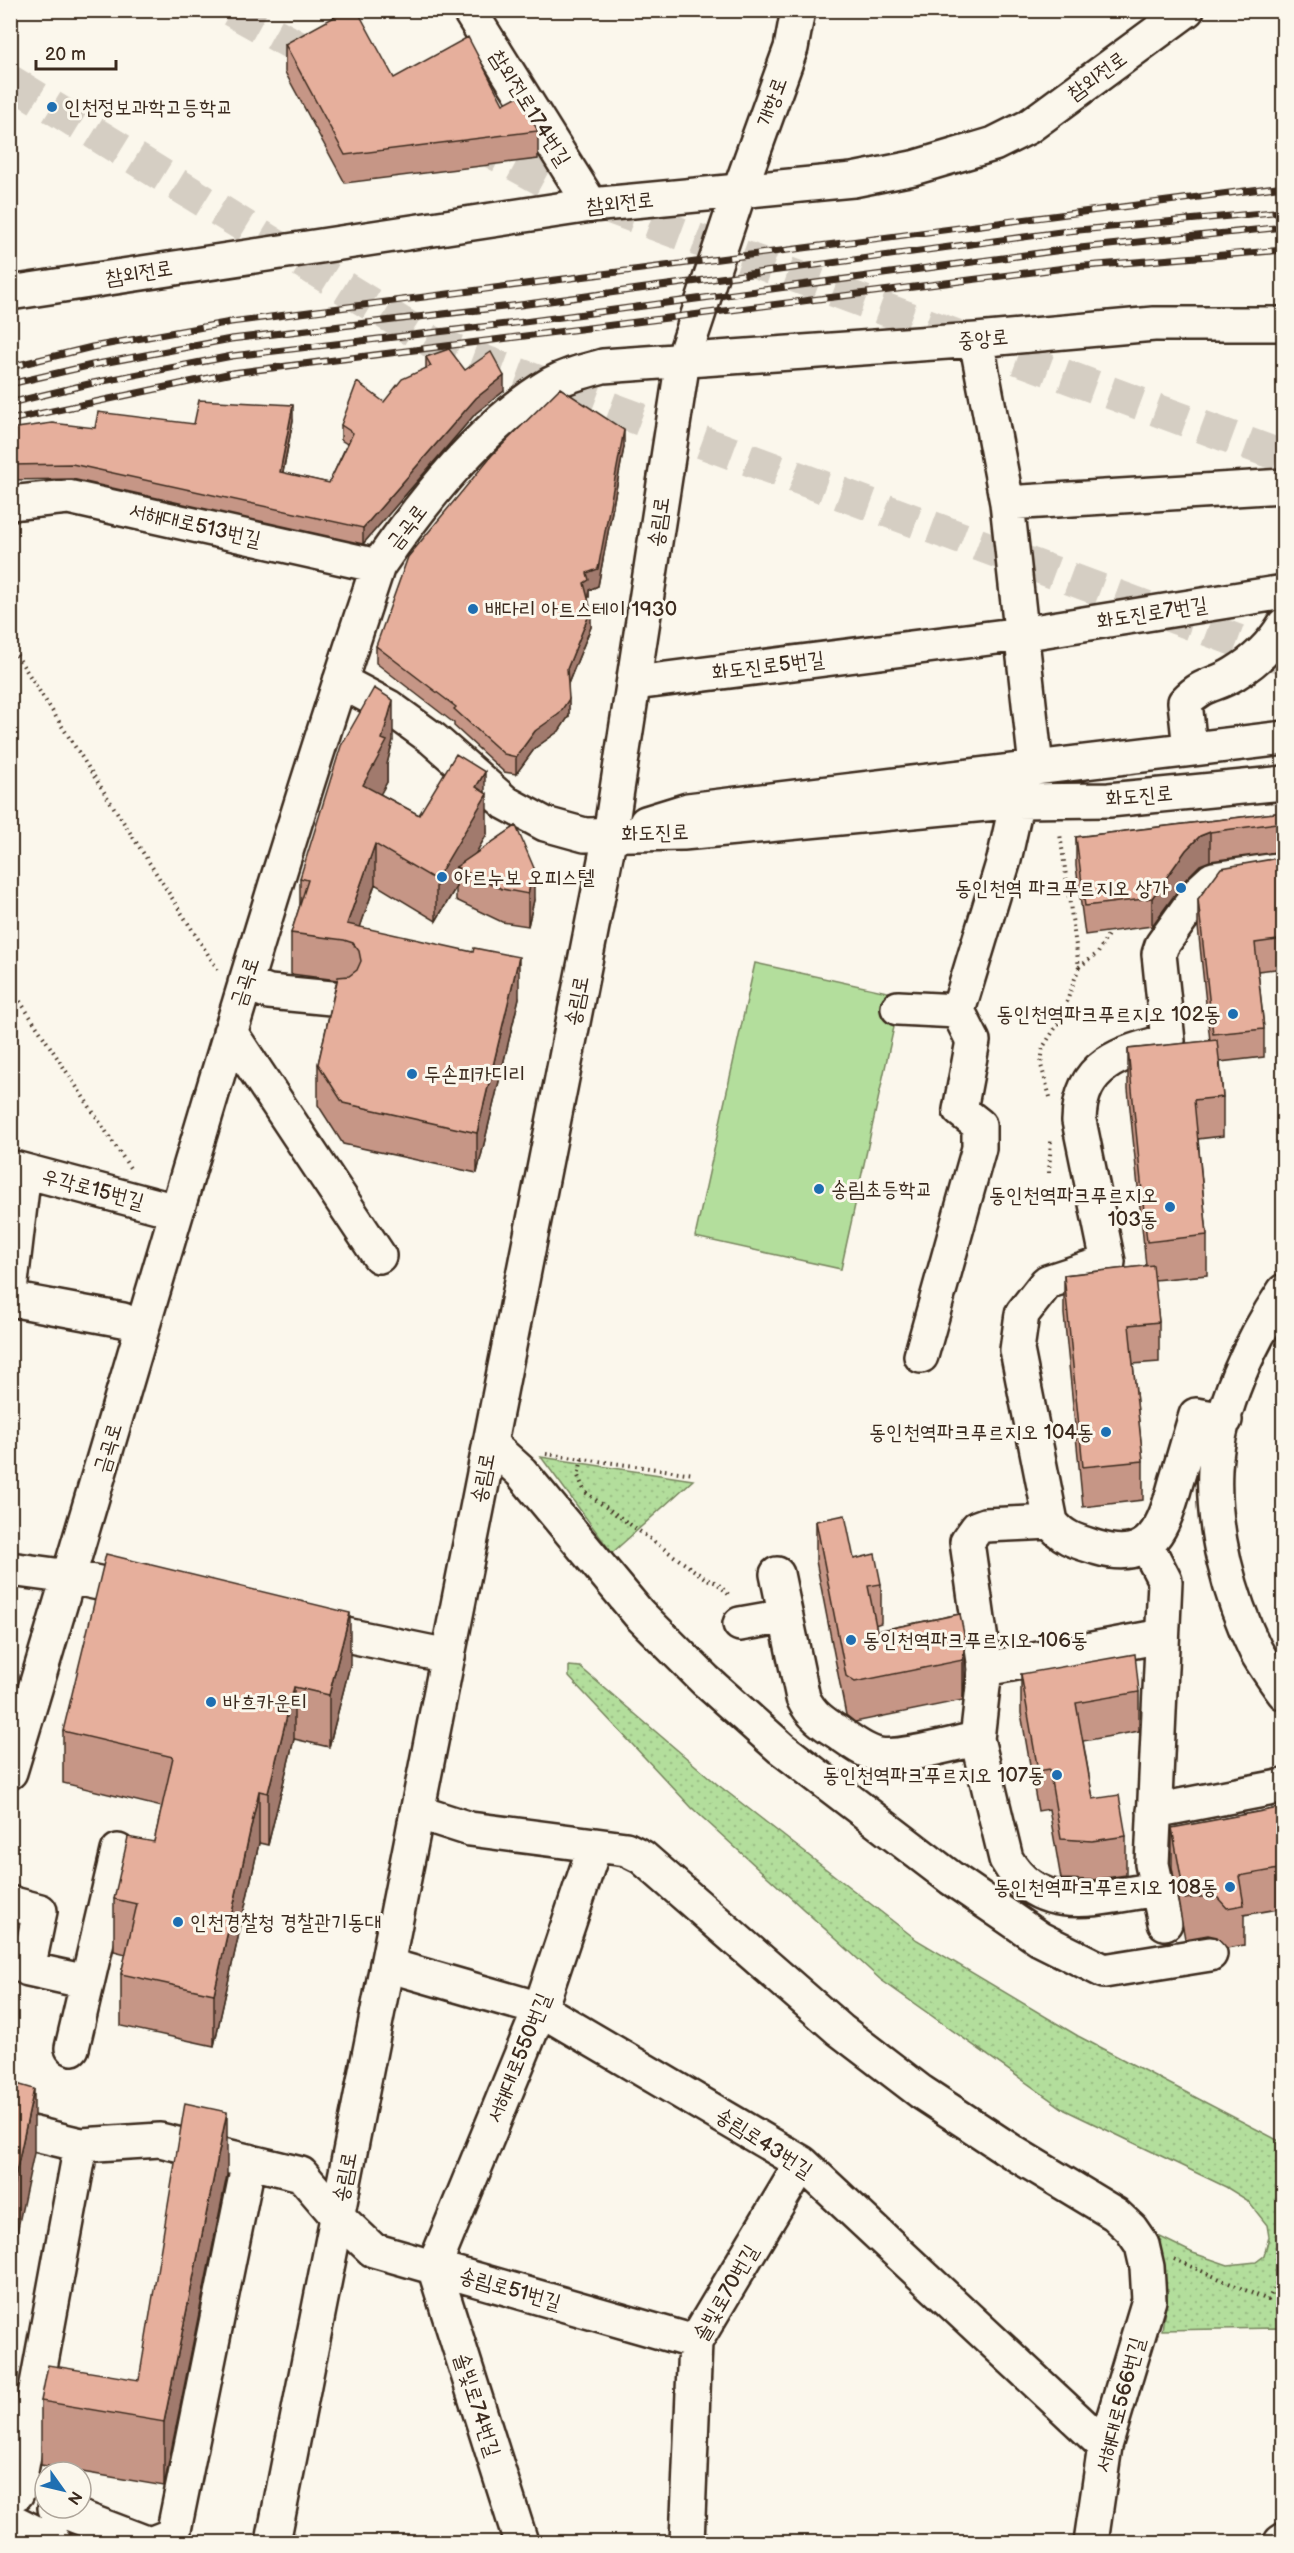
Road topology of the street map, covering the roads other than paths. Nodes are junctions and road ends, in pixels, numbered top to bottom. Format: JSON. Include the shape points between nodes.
{"nodes":[{"id":1,"x":469,"y":10,"type":"edge"},
{"id":2,"x":798,"y":10,"type":"edge"},
{"id":3,"x":1187,"y":10,"type":"edge"},
{"id":4,"x":739,"y":192,"type":"junction"},
{"id":5,"x":591,"y":205,"type":"junction"},
{"id":6,"x":10,"y":293,"type":"edge"},
{"id":7,"x":1284,"y":324,"type":"edge"},
{"id":8,"x":976,"y":340,"type":"junction"},
{"id":9,"x":683,"y":360,"type":"junction"},
{"id":10,"x":1284,"y":486,"type":"edge"},
{"id":11,"x":10,"y":503,"type":"edge"},
{"id":12,"x":1007,"y":503,"type":"junction"},
{"id":13,"x":378,"y":566,"type":"junction"},
{"id":14,"x":1284,"y":592,"type":"edge"},
{"id":15,"x":1284,"y":625,"type":"edge"},
{"id":16,"x":1021,"y":634,"type":"junction"},
{"id":17,"x":902,"y":649,"type":"joint"},
{"id":18,"x":340,"y":681,"type":"junction"},
{"id":19,"x":635,"y":683,"type":"junction"},
{"id":20,"x":1284,"y":738,"type":"edge"},
{"id":21,"x":1190,"y":748,"type":"junction"},
{"id":22,"x":1036,"y":767,"type":"junction"},
{"id":23,"x":1284,"y":783,"type":"edge"},
{"id":24,"x":1017,"y":801,"type":"junction"},
{"id":25,"x":610,"y":835,"type":"junction"},
{"id":26,"x":1284,"y":870,"type":"edge"},
{"id":27,"x":232,"y":977,"type":"junction"},
{"id":28,"x":342,"y":999,"type":"edge"},
{"id":29,"x":898,"y":1008,"type":"dead end"},
{"id":30,"x":958,"y":1011,"type":"junction"},
{"id":31,"x":230,"y":1032,"type":"junction"},
{"id":32,"x":17,"y":1169,"type":"edge"},
{"id":33,"x":176,"y":1211,"type":"junction"},
{"id":34,"x":379,"y":1257,"type":"dead end"},
{"id":35,"x":10,"y":1291,"type":"edge"},
{"id":36,"x":1284,"y":1291,"type":"edge"},
{"id":37,"x":10,"y":1299,"type":"edge"},
{"id":38,"x":123,"y":1320,"type":"dead end"},
{"id":39,"x":921,"y":1356,"type":"dead end"},
{"id":40,"x":1225,"y":1420,"type":"junction"},
{"id":41,"x":490,"y":1444,"type":"junction"},
{"id":42,"x":1051,"y":1522,"type":"junction"},
{"id":43,"x":1146,"y":1544,"type":"junction"},
{"id":44,"x":10,"y":1569,"type":"edge"},
{"id":45,"x":777,"y":1574,"type":"dead end"},
{"id":46,"x":70,"y":1577,"type":"junction"},
{"id":47,"x":169,"y":1598,"type":"edge"},
{"id":48,"x":786,"y":1616,"type":"junction"},
{"id":49,"x":275,"y":1620,"type":"edge"},
{"id":50,"x":740,"y":1624,"type":"road end"},
{"id":51,"x":1162,"y":1636,"type":"junction"},
{"id":52,"x":448,"y":1656,"type":"junction"},
{"id":53,"x":985,"y":1669,"type":"junction"},
{"id":54,"x":1284,"y":1693,"type":"edge"},
{"id":55,"x":977,"y":1739,"type":"junction"},
{"id":56,"x":10,"y":1772,"type":"edge"},
{"id":57,"x":1284,"y":1786,"type":"edge"},
{"id":58,"x":1154,"y":1811,"type":"junction"},
{"id":59,"x":417,"y":1812,"type":"junction"},
{"id":60,"x":596,"y":1845,"type":"junction"},
{"id":61,"x":118,"y":1851,"type":"dead end"},
{"id":62,"x":1157,"y":1889,"type":"junction"},
{"id":63,"x":10,"y":1903,"type":"edge"},
{"id":64,"x":1165,"y":1923,"type":"dead end"},
{"id":65,"x":1210,"y":1954,"type":"dead end"},
{"id":66,"x":387,"y":1965,"type":"junction"},
{"id":67,"x":87,"y":1982,"type":"junction"},
{"id":68,"x":540,"y":2009,"type":"junction"},
{"id":69,"x":72,"y":2048,"type":"dead end"},
{"id":70,"x":10,"y":2128,"type":"edge"},
{"id":71,"x":81,"y":2145,"type":"junction"},
{"id":72,"x":249,"y":2161,"type":"junction"},
{"id":73,"x":802,"y":2163,"type":"junction"},
{"id":74,"x":337,"y":2216,"type":"junction"},
{"id":75,"x":434,"y":2267,"type":"junction"},
{"id":76,"x":695,"y":2342,"type":"junction"},
{"id":77,"x":1105,"y":2446,"type":"junction"},
{"id":78,"x":21,"y":2502,"type":"edge"},
{"id":79,"x":86,"y":2520,"type":"edge"},
{"id":80,"x":54,"y":2542,"type":"edge"},
{"id":81,"x":144,"y":2542,"type":"edge"},
{"id":82,"x":155,"y":2542,"type":"edge"},
{"id":83,"x":273,"y":2542,"type":"edge"},
{"id":84,"x":521,"y":2542,"type":"edge"},
{"id":85,"x":687,"y":2542,"type":"edge"},
{"id":86,"x":1091,"y":2542,"type":"edge"}],
"edges":[{"from":1,"to":5,"type":"street","name":"참외전로174번길"},
{"from":2,"to":4,"type":"street","name":"개항로","via":[[791,48]]},
{"from":3,"to":4,"type":"street","name":"참외전로","via":[[1028,127],[994,144],[913,168],[853,180]]},
{"from":4,"to":5,"type":"street","name":"참외전로"},
{"from":4,"to":9,"type":"street","name":"송림로"},
{"from":5,"to":6,"type":"street","name":"참외전로"},
{"from":7,"to":8,"type":"street","name":"중앙로","via":[[1154,324]]},
{"from":8,"to":9,"type":"street","name":"중앙로"},
{"from":8,"to":12,"type":"street"},
{"from":9,"to":13,"type":"street","name":"금곡로","via":[[603,366],[553,383],[530,398],[448,476],[406,525]]},
{"from":9,"to":19,"type":"street","name":"송림로"},
{"from":10,"to":12,"type":"street"},
{"from":11,"to":13,"type":"street","name":"서해대로513번길","via":[[68,496]]},
{"from":12,"to":16,"type":"street"},
{"from":13,"to":18,"type":"street","name":"금곡로"},
{"from":14,"to":16,"type":"street","name":"화도진로7번길"},
{"from":15,"to":21,"type":"street","via":[[1274,643],[1233,675],[1198,688],[1185,702]]},
{"from":16,"to":17,"type":"street","name":"화도진로7번길"},
{"from":16,"to":22,"type":"street"},
{"from":17,"to":19,"type":"street","name":"화도진로5번길"},
{"from":18,"to":25,"type":"street","via":[[398,714],[506,802],[544,824],[585,835]]},
{"from":18,"to":27,"type":"street","name":"금곡로"},
{"from":19,"to":25,"type":"street","name":"송림로"},
{"from":20,"to":21,"type":"street","name":"화도진로"},
{"from":21,"to":22,"type":"street","name":"화도진로"},
{"from":22,"to":25,"type":"street","name":"화도진로","via":[[688,810]]},
{"from":23,"to":24,"type":"street","name":"화도진로","via":[[1109,800]]},
{"from":24,"to":25,"type":"street","name":"화도진로","via":[[683,833]]},
{"from":24,"to":30,"type":"street","via":[[1004,860]]},
{"from":25,"to":41,"type":"street","name":"송림로"},
{"from":26,"to":42,"type":"street","via":[[1213,879],[1201,890],[1159,954],[1168,1041],[1112,1058],[1100,1067],[1079,1106],[1107,1262],[1047,1282],[1022,1314],[1017,1350]]},
{"from":27,"to":28,"type":"street","via":[[269,992]]},
{"from":27,"to":31,"type":"street","name":"금곡로"},
{"from":29,"to":30,"type":"street"},
{"from":30,"to":39,"type":"street","via":[[973,1041],[960,1110],[979,1125],[979,1148]]},
{"from":31,"to":33,"type":"street","name":"금곡로"},
{"from":31,"to":34,"type":"street"},
{"from":32,"to":33,"type":"street","name":"우각로15번길"},
{"from":32,"to":35,"type":"street"},
{"from":33,"to":46,"type":"street","name":"금곡로"},
{"from":36,"to":40,"type":"street","via":[[1261,1324]]},
{"from":37,"to":38,"type":"street"},
{"from":40,"to":43,"type":"street","via":[[1196,1415],[1167,1516],[1159,1532]]},
{"from":40,"to":54,"type":"street","via":[[1215,1468],[1216,1513],[1235,1603],[1257,1652]]},
{"from":41,"to":52,"type":"street","name":"송림로"},
{"from":41,"to":65,"type":"street","via":[[521,1472],[639,1614],[705,1680],[781,1748],[951,1878],[1040,1939],[1104,1971]]},
{"from":42,"to":43,"type":"street","via":[[1070,1539],[1117,1553],[1131,1552]]},
{"from":42,"to":53,"type":"street","via":[[985,1525],[971,1534],[967,1551]]},
{"from":43,"to":51,"type":"street","via":[[1164,1581]]},
{"from":44,"to":46,"type":"street"},
{"from":45,"to":48,"type":"street"},
{"from":46,"to":47,"type":"street"},
{"from":46,"to":56,"type":"street","name":"금곡로"},
{"from":48,"to":50,"type":"street"},
{"from":48,"to":55,"type":"street","via":[[803,1698],[818,1719],[879,1755]]},
{"from":49,"to":52,"type":"street"},
{"from":51,"to":53,"type":"street"},
{"from":51,"to":58,"type":"street"},
{"from":52,"to":59,"type":"street","name":"송림로"},
{"from":53,"to":55,"type":"street"},
{"from":55,"to":62,"type":"street","via":[[1006,1858],[1015,1874],[1045,1895],[1071,1901]]},
{"from":57,"to":58,"type":"street"},
{"from":58,"to":62,"type":"street","via":[[1152,1864]]},
{"from":59,"to":60,"type":"street","via":[[470,1829]]},
{"from":59,"to":66,"type":"street","name":"송림로"},
{"from":60,"to":68,"type":"street","name":"서해대로550번길"},
{"from":60,"to":77,"type":"street","name":"서해대로566번길","via":[[626,1849],[642,1857],[840,2030],[921,2092],[1114,2214],[1131,2229],[1145,2256],[1149,2300]]},
{"from":61,"to":67,"type":"street"},
{"from":62,"to":64,"type":"street"},
{"from":63,"to":67,"type":"street","via":[[40,1911],[28,1969]]},
{"from":66,"to":68,"type":"street","name":"송림로43번길"},
{"from":66,"to":74,"type":"street","name":"송림로"},
{"from":67,"to":69,"type":"street"},
{"from":68,"to":73,"type":"street","name":"송림로43번길"},
{"from":68,"to":75,"type":"street","name":"서해대로550번길"},
{"from":70,"to":71,"type":"street","name":"송림로51번길"},
{"from":71,"to":72,"type":"street","name":"송림로51번길","via":[[160,2140]]},
{"from":71,"to":78,"type":"street"},
{"from":72,"to":74,"type":"street","name":"송림로51번길","via":[[301,2174]]},
{"from":72,"to":82,"type":"street","via":[[172,2535]]},
{"from":73,"to":76,"type":"street","name":"솔빛로70번길"},
{"from":73,"to":77,"type":"street","name":"송림로43번길"},
{"from":74,"to":75,"type":"street","name":"송림로51번길","via":[[374,2250]]},
{"from":74,"to":83,"type":"street","name":"송림로"},
{"from":75,"to":76,"type":"street","name":"송림로51번길"},
{"from":75,"to":84,"type":"street","name":"솔빛로74번길"},
{"from":76,"to":85,"type":"street","name":"솔빛로70번길"},
{"from":77,"to":86,"type":"street","name":"서해대로566번길"},
{"from":78,"to":80,"type":"street"},
{"from":79,"to":81,"type":"street"}]}
